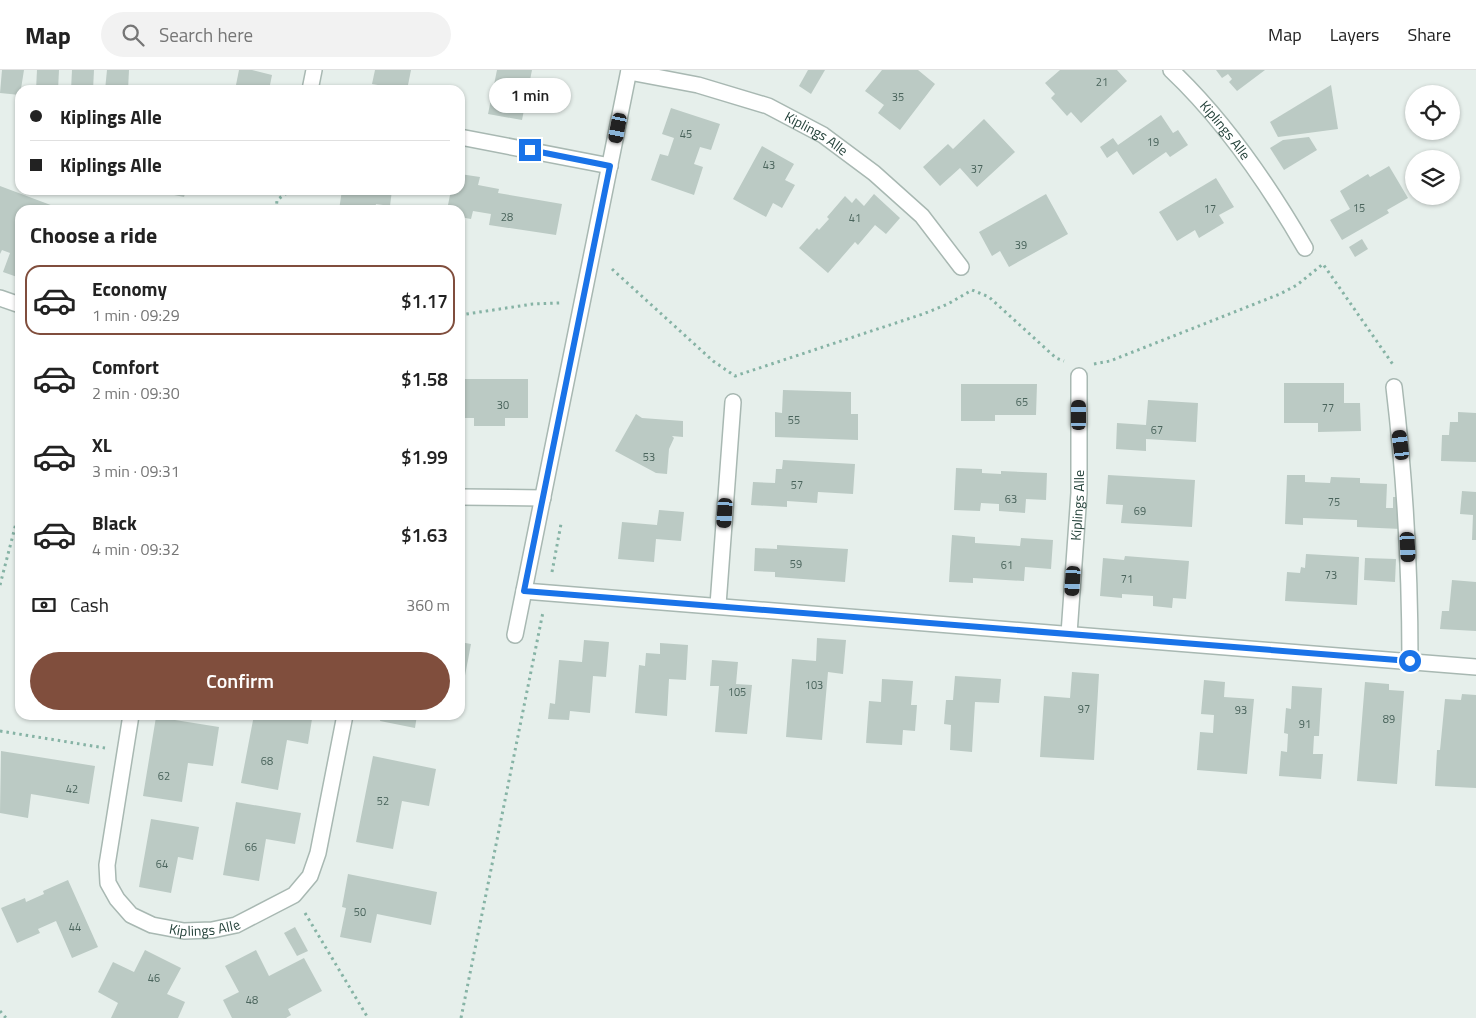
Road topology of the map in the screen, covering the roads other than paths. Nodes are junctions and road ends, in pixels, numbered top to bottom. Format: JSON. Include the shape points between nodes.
{"nodes":[{"id":1,"x":314,"y":70,"type":"edge"},
{"id":2,"x":1171,"y":70,"type":"edge"},
{"id":3,"x":629,"y":71,"type":"edge"},
{"id":4,"x":311,"y":85,"type":"edge"},
{"id":5,"x":465,"y":138,"type":"edge"},
{"id":6,"x":610,"y":166,"type":"junction"},
{"id":7,"x":1305,"y":248,"type":"dead end"},
{"id":8,"x":960,"y":267,"type":"dead end"},
{"id":9,"x":0,"y":298,"type":"edge"},
{"id":10,"x":15,"y":303,"type":"edge"},
{"id":11,"x":1079,"y":368,"type":"road end"},
{"id":12,"x":1394,"y":387,"type":"road end"},
{"id":13,"x":733,"y":402,"type":"dead end"},
{"id":14,"x":465,"y":497,"type":"edge"},
{"id":15,"x":543,"y":498,"type":"junction"},
{"id":16,"x":524,"y":591,"type":"junction"},
{"id":17,"x":718,"y":605,"type":"junction"},
{"id":18,"x":1069,"y":634,"type":"junction"},
{"id":19,"x":515,"y":635,"type":"dead end"},
{"id":20,"x":1410,"y":661,"type":"junction"},
{"id":21,"x":1476,"y":667,"type":"edge"},
{"id":22,"x":130,"y":720,"type":"edge"},
{"id":23,"x":344,"y":720,"type":"edge"}],
"edges":[{"from":1,"to":4,"type":"street"},
{"from":2,"to":7,"type":"street","name":"Kiplings Alle","via":[[1246,155]]},
{"from":3,"to":6,"type":"street","name":"Kiplings Alle"},
{"from":3,"to":8,"type":"street","name":"Kiplings Alle","via":[[768,106],[823,135],[874,173],[922,216]]},
{"from":5,"to":6,"type":"street"},
{"from":6,"to":15,"type":"street","name":"Kiplings Alle"},
{"from":9,"to":10,"type":"street"},
{"from":11,"to":18,"type":"street","name":"Kiplings Alle","via":[[1079,493]]},
{"from":12,"to":20,"type":"street","via":[[1406,508]]},
{"from":13,"to":17,"type":"street"},
{"from":14,"to":15,"type":"street"},
{"from":15,"to":16,"type":"street","name":"Kiplings Alle"},
{"from":16,"to":17,"type":"street"},
{"from":16,"to":19,"type":"street","name":"Kiplings Alle"},
{"from":17,"to":18,"type":"street"},
{"from":18,"to":20,"type":"street"},
{"from":20,"to":21,"type":"street"},
{"from":22,"to":23,"type":"street","name":"Kiplings Alle","via":[[107,865],[108,883],[131,915],[152,925],[184,931],[212,930],[236,924],[294,895],[310,876],[318,853]]}]}
